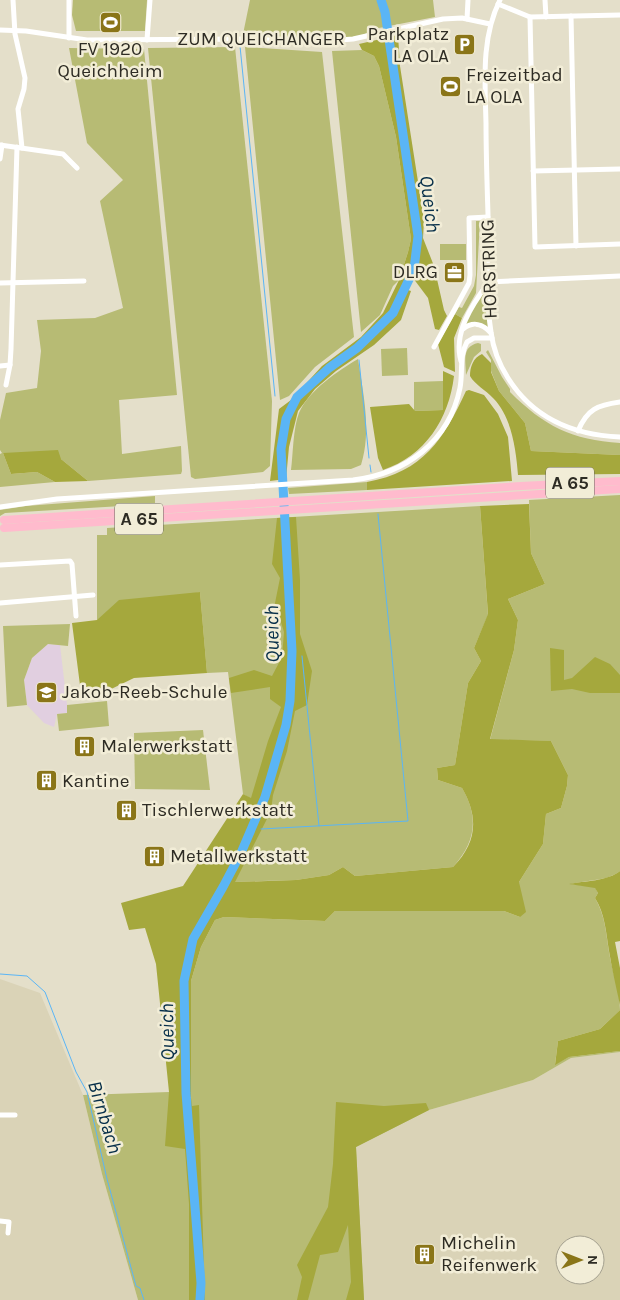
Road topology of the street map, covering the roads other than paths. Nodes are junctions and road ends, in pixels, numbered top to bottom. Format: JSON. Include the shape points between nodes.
{"nodes":[{"id":1,"x":13,"y":0,"type":"edge"},
{"id":2,"x":69,"y":0,"type":"edge"},
{"id":3,"x":150,"y":0,"type":"edge"},
{"id":4,"x":468,"y":0,"type":"edge"},
{"id":5,"x":545,"y":0,"type":"edge"},
{"id":6,"x":499,"y":2,"type":"edge"},
{"id":7,"x":620,"y":15,"type":"edge"},
{"id":8,"x":571,"y":16,"type":"junction"},
{"id":9,"x":530,"y":17,"type":"junction"},
{"id":10,"x":546,"y":17,"type":"junction"},
{"id":11,"x":467,"y":19,"type":"junction"},
{"id":12,"x":490,"y":24,"type":"junction"},
{"id":13,"x":0,"y":30,"type":"edge"},
{"id":14,"x":15,"y":30,"type":"junction"},
{"id":15,"x":69,"y":38,"type":"junction"},
{"id":16,"x":147,"y":40,"type":"junction"},
{"id":17,"x":1,"y":145,"type":"edge"},
{"id":18,"x":19,"y":148,"type":"junction"},
{"id":19,"x":0,"y":160,"type":"edge"},
{"id":20,"x":77,"y":168,"type":"dead end"},
{"id":21,"x":620,"y":169,"type":"edge"},
{"id":22,"x":534,"y":170,"type":"junction"},
{"id":23,"x":575,"y":170,"type":"junction"},
{"id":24,"x":488,"y":217,"type":"junction"},
{"id":25,"x":620,"y":244,"type":"edge"},
{"id":26,"x":576,"y":246,"type":"junction"},
{"id":27,"x":620,"y":276,"type":"edge"},
{"id":28,"x":84,"y":281,"type":"dead end"},
{"id":29,"x":488,"y":282,"type":"junction"},
{"id":30,"x":0,"y":283,"type":"edge"},
{"id":31,"x":13,"y":283,"type":"junction"},
{"id":32,"x":463,"y":330,"type":"junction"},
{"id":33,"x":492,"y":335,"type":"junction"},
{"id":34,"x":434,"y":347,"type":"dead end"},
{"id":35,"x":462,"y":364,"type":"junction"},
{"id":36,"x":10,"y":365,"type":"junction"},
{"id":37,"x":0,"y":366,"type":"edge"},
{"id":38,"x":6,"y":385,"type":"dead end"},
{"id":39,"x":620,"y":402,"type":"edge"},
{"id":40,"x":578,"y":431,"type":"junction"},
{"id":41,"x":620,"y":437,"type":"edge"},
{"id":42,"x":620,"y":481,"type":"edge"},
{"id":43,"x":620,"y":489,"type":"edge"},
{"id":44,"x":293,"y":505,"type":"junction"},
{"id":45,"x":0,"y":507,"type":"edge"},
{"id":46,"x":4,"y":524,"type":"dead end"},
{"id":47,"x":0,"y":565,"type":"edge"},
{"id":48,"x":93,"y":595,"type":"dead end"},
{"id":49,"x":74,"y":597,"type":"junction"},
{"id":50,"x":0,"y":603,"type":"edge"},
{"id":51,"x":76,"y":616,"type":"dead end"},
{"id":52,"x":0,"y":1115,"type":"edge"},
{"id":53,"x":14,"y":1115,"type":"dead end"},
{"id":54,"x":0,"y":1221,"type":"edge"},
{"id":55,"x":8,"y":1233,"type":"dead end"}],
"edges":[{"from":1,"to":14,"type":"street"},
{"from":2,"to":15,"type":"street"},
{"from":3,"to":16,"type":"street"},
{"from":4,"to":11,"type":"street"},
{"from":5,"to":10,"type":"street"},
{"from":6,"to":9,"type":"street"},
{"from":6,"to":12,"type":"street","name":"HORSTRING"},
{"from":7,"to":8,"type":"street"},
{"from":8,"to":10,"type":"street"},
{"from":8,"to":23,"type":"street"},
{"from":9,"to":10,"type":"street"},
{"from":9,"to":22,"type":"street"},
{"from":11,"to":12,"type":"street","name":"ZUM QUEICHANGER"},
{"from":11,"to":16,"type":"street","name":"ZUM QUEICHANGER","via":[[443,20],[348,40]]},
{"from":12,"to":24,"type":"street","name":"HORSTRING","via":[[485,86]]},
{"from":13,"to":14,"type":"street","name":"ZUM QUEICHANGER"},
{"from":14,"to":15,"type":"street","name":"ZUM QUEICHANGER"},
{"from":14,"to":18,"type":"street","via":[[25,78],[18,109]]},
{"from":15,"to":16,"type":"street","name":"ZUM QUEICHANGER"},
{"from":17,"to":18,"type":"street"},
{"from":17,"to":19,"type":"street"},
{"from":18,"to":20,"type":"street","via":[[63,154]]},
{"from":18,"to":31,"type":"street"},
{"from":21,"to":23,"type":"street"},
{"from":22,"to":23,"type":"street"},
{"from":22,"to":26,"type":"street","via":[[535,247]]},
{"from":23,"to":26,"type":"street"},
{"from":24,"to":29,"type":"street","name":"HORSTRING"},
{"from":24,"to":34,"type":"street","via":[[469,218],[469,283]]},
{"from":25,"to":26,"type":"street"},
{"from":27,"to":29,"type":"street"},
{"from":28,"to":31,"type":"street"},
{"from":29,"to":32,"type":"street"},
{"from":29,"to":33,"type":"street","name":"HORSTRING"},
{"from":30,"to":31,"type":"street"},
{"from":31,"to":36,"type":"street"},
{"from":32,"to":33,"type":"street","via":[[477,324],[484,326]]},
{"from":32,"to":35,"type":"street","via":[[458,346]]},
{"from":33,"to":35,"type":"street","via":[[468,341]]},
{"from":33,"to":40,"type":"street","name":"HORSTRING","via":[[504,370],[522,397],[548,418]]},
{"from":35,"to":45,"type":"street","via":[[461,386],[445,426],[419,455],[387,472],[365,478],[52,500]]},
{"from":36,"to":37,"type":"street"},
{"from":36,"to":38,"type":"street"},
{"from":39,"to":40,"type":"street","via":[[595,408],[583,420]]},
{"from":40,"to":41,"type":"street","name":"HORSTRING"},
{"from":42,"to":44,"type":"highway","number":"A 65"},
{"from":43,"to":44,"type":"highway","number":"A 65"},
{"from":44,"to":46,"type":"highway","number":"A 65"},
{"from":47,"to":49,"type":"street","via":[[70,561]]},
{"from":48,"to":49,"type":"street"},
{"from":49,"to":50,"type":"street"},
{"from":49,"to":51,"type":"street"},
{"from":52,"to":53,"type":"street"},
{"from":54,"to":55,"type":"street","via":[[9,1222]]}]}
